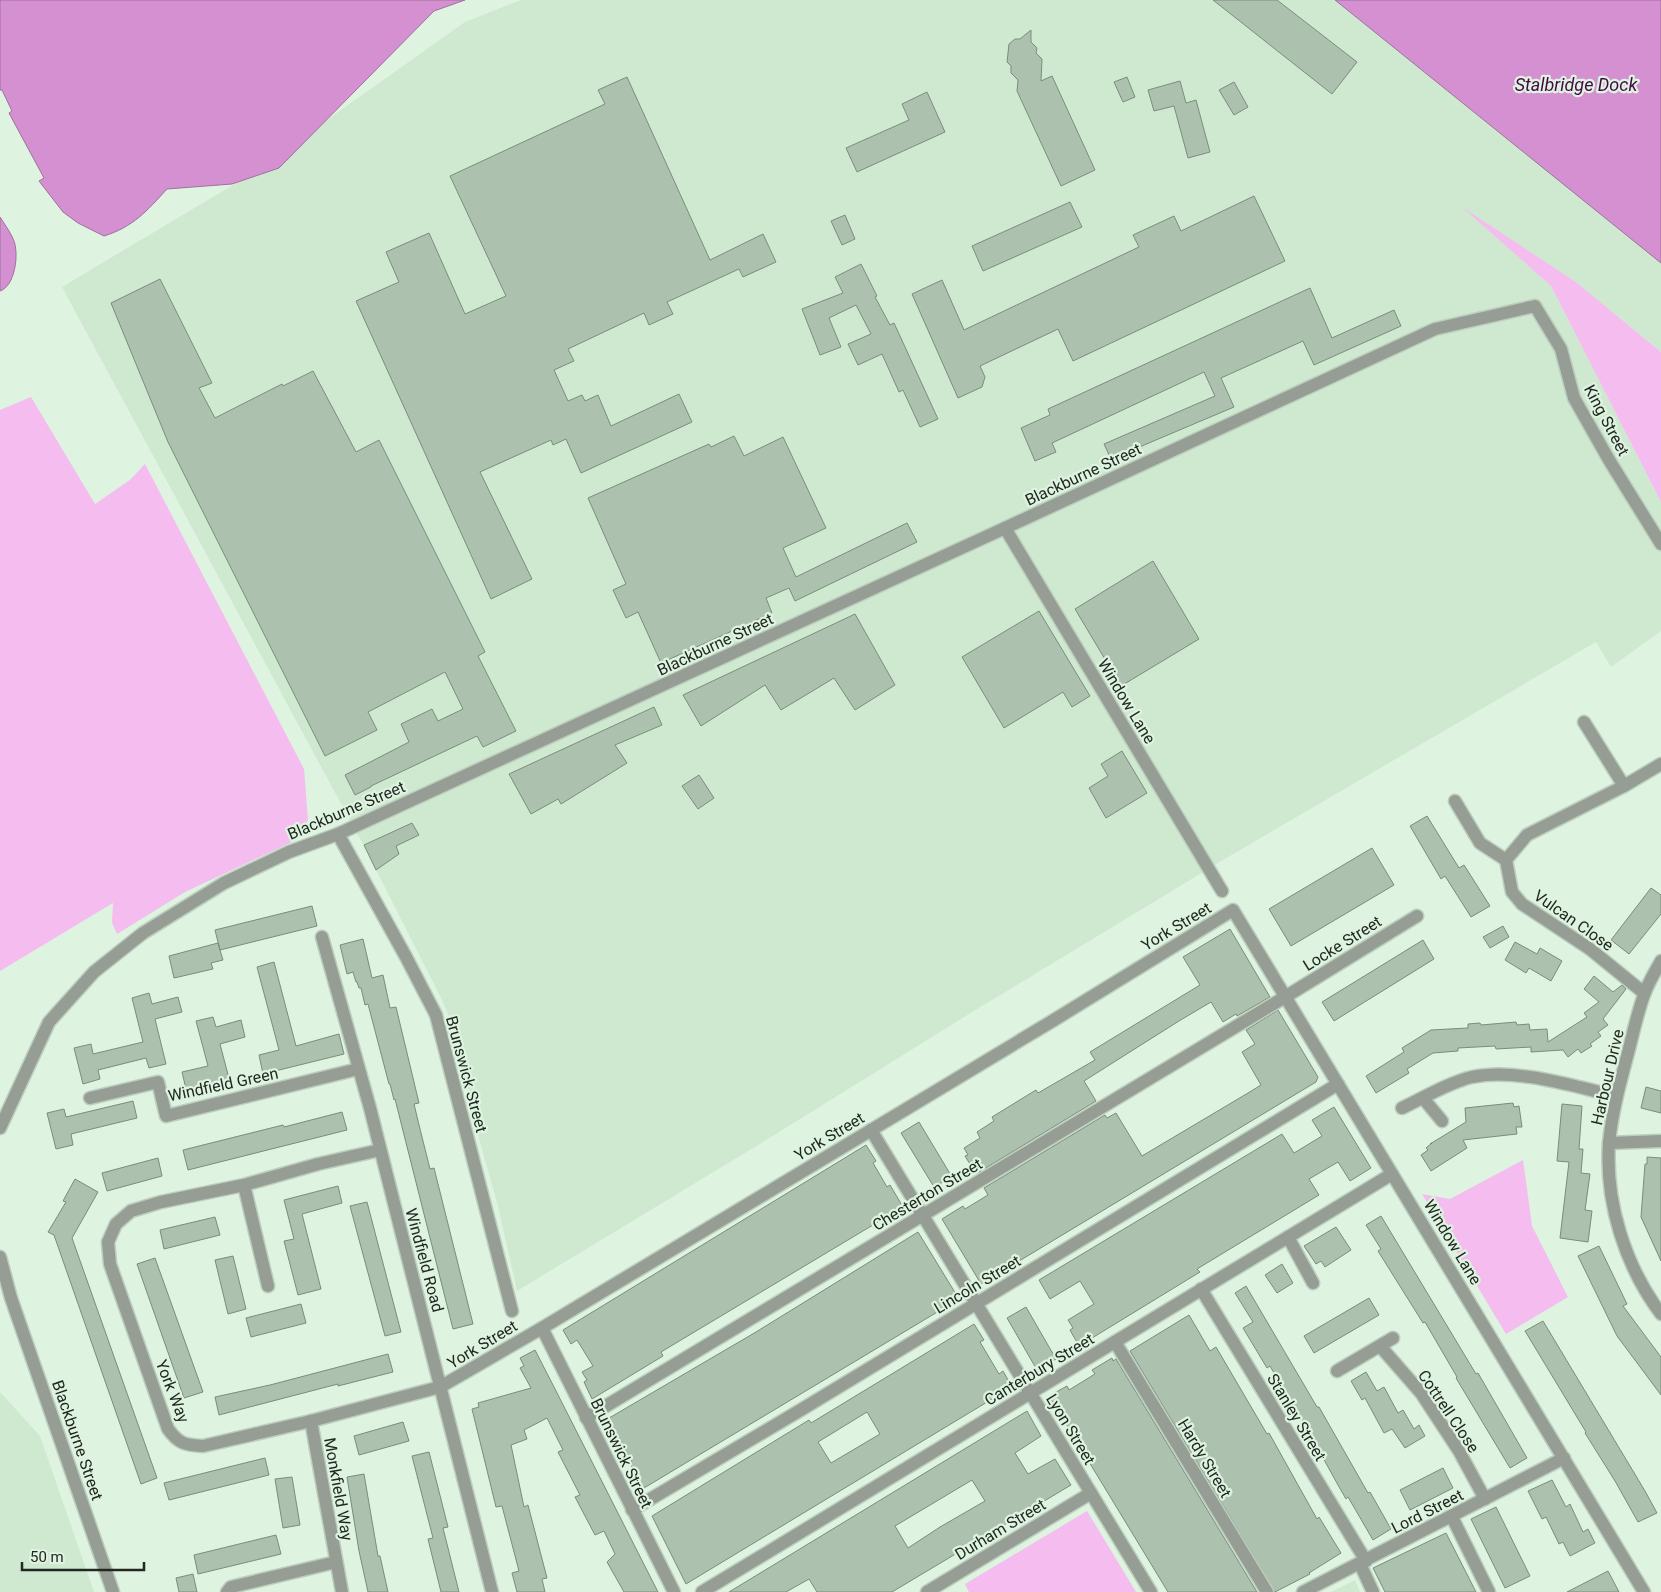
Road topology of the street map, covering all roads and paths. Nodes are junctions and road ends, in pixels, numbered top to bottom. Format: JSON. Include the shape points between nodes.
{"nodes":[{"id":1,"x":1535,"y":306,"type":"joint"},
{"id":2,"x":1005,"y":528,"type":"junction"},
{"id":3,"x":1661,"y":544,"type":"edge"},
{"id":4,"x":1584,"y":722,"type":"dead end"},
{"id":5,"x":1661,"y":764,"type":"edge"},
{"id":6,"x":1624,"y":786,"type":"junction"},
{"id":7,"x":1455,"y":801,"type":"dead end"},
{"id":8,"x":338,"y":834,"type":"junction"},
{"id":9,"x":1506,"y":860,"type":"junction"},
{"id":10,"x":1222,"y":891,"type":"dead end"},
{"id":11,"x":1233,"y":910,"type":"joint"},
{"id":12,"x":1417,"y":916,"type":"dead end"},
{"id":13,"x":322,"y":937,"type":"dead end"},
{"id":14,"x":1661,"y":961,"type":"edge"},
{"id":15,"x":1644,"y":993,"type":"junction"},
{"id":16,"x":1285,"y":998,"type":"junction"},
{"id":17,"x":358,"y":1070,"type":"junction"},
{"id":18,"x":1338,"y":1084,"type":"junction"},
{"id":19,"x":1616,"y":1096,"type":"junction"},
{"id":20,"x":90,"y":1098,"type":"dead end"},
{"id":21,"x":1423,"y":1098,"type":"junction"},
{"id":22,"x":1402,"y":1108,"type":"dead end"},
{"id":23,"x":1442,"y":1121,"type":"dead end"},
{"id":24,"x":0,"y":1128,"type":"edge"},
{"id":25,"x":871,"y":1130,"type":"junction"},
{"id":26,"x":1661,"y":1141,"type":"edge"},
{"id":27,"x":1610,"y":1143,"type":"junction"},
{"id":28,"x":380,"y":1150,"type":"junction"},
{"id":29,"x":1392,"y":1174,"type":"junction"},
{"id":30,"x":244,"y":1185,"type":"junction"},
{"id":31,"x":923,"y":1215,"type":"junction"},
{"id":32,"x":1288,"y":1237,"type":"junction"},
{"id":33,"x":0,"y":1257,"type":"edge"},
{"id":34,"x":1313,"y":1283,"type":"dead end"},
{"id":35,"x":268,"y":1286,"type":"dead end"},
{"id":36,"x":1201,"y":1289,"type":"junction"},
{"id":37,"x":0,"y":1291,"type":"edge"},
{"id":38,"x":11,"y":1298,"type":"junction"},
{"id":39,"x":976,"y":1304,"type":"junction"},
{"id":40,"x":512,"y":1311,"type":"dead end"},
{"id":41,"x":1661,"y":1314,"type":"edge"},
{"id":42,"x":542,"y":1328,"type":"junction"},
{"id":43,"x":1393,"y":1338,"type":"dead end"},
{"id":44,"x":1115,"y":1342,"type":"junction"},
{"id":45,"x":1380,"y":1346,"type":"junction"},
{"id":46,"x":1336,"y":1370,"type":"dead end"},
{"id":47,"x":440,"y":1387,"type":"junction"},
{"id":48,"x":1030,"y":1393,"type":"junction"},
{"id":49,"x":586,"y":1418,"type":"junction"},
{"id":50,"x":311,"y":1421,"type":"junction"},
{"id":51,"x":1564,"y":1458,"type":"junction"},
{"id":52,"x":1091,"y":1493,"type":"junction"},
{"id":53,"x":1485,"y":1499,"type":"junction"},
{"id":54,"x":632,"y":1510,"type":"junction"},
{"id":55,"x":1452,"y":1517,"type":"junction"},
{"id":56,"x":336,"y":1562,"type":"junction"},
{"id":57,"x":1363,"y":1562,"type":"junction"},
{"id":58,"x":113,"y":1592,"type":"edge"},
{"id":59,"x":227,"y":1592,"type":"edge"},
{"id":60,"x":342,"y":1592,"type":"edge"},
{"id":61,"x":492,"y":1592,"type":"edge"},
{"id":62,"x":674,"y":1592,"type":"edge"},
{"id":63,"x":702,"y":1592,"type":"edge"},
{"id":64,"x":926,"y":1592,"type":"edge"},
{"id":65,"x":1151,"y":1592,"type":"edge"},
{"id":66,"x":1267,"y":1592,"type":"edge"},
{"id":67,"x":1303,"y":1592,"type":"edge"},
{"id":68,"x":1374,"y":1592,"type":"edge"},
{"id":69,"x":1489,"y":1592,"type":"edge"},
{"id":70,"x":1644,"y":1592,"type":"edge"}],
"edges":[{"from":1,"to":2,"type":"street","name":"Blackburne Street","via":[[1435,329]]},
{"from":1,"to":3,"type":"street","name":"King Street","via":[[1561,349],[1574,398]]},
{"from":2,"to":8,"type":"street","name":"Blackburne Street"},
{"from":2,"to":10,"type":"street","name":"Window Lane"},
{"from":4,"to":6,"type":"street"},
{"from":5,"to":6,"type":"street"},
{"from":6,"to":9,"type":"street","via":[[1527,835]]},
{"from":7,"to":9,"type":"street","via":[[1480,843]]},
{"from":8,"to":24,"type":"street","name":"Blackburne Street","via":[[288,852],[224,883],[143,933],[94,972],[49,1022]]},
{"from":8,"to":40,"type":"street","name":"Brunswick Street","via":[[436,1016]]},
{"from":9,"to":15,"type":"street","name":"Vulcan Close","via":[[1512,892],[1522,904],[1590,949]]},
{"from":11,"to":16,"type":"street","name":"Window Lane"},
{"from":11,"to":25,"type":"street","name":"York Street"},
{"from":12,"to":16,"type":"street","name":"Locke Street"},
{"from":13,"to":17,"type":"street","name":"Windfield Road"},
{"from":14,"to":15,"type":"street","name":"Harbour Drive"},
{"from":15,"to":19,"type":"street","name":"Harbour Drive"},
{"from":16,"to":18,"type":"street","name":"Window Lane"},
{"from":16,"to":31,"type":"street","name":"Chesterton Street"},
{"from":17,"to":20,"type":"street","name":"Windfield Green","via":[[166,1116],[158,1082]]},
{"from":17,"to":28,"type":"street","name":"Windfield Road"},
{"from":18,"to":29,"type":"street","name":"Window Lane"},
{"from":18,"to":39,"type":"street","name":"Lincoln Street"},
{"from":19,"to":21,"type":"street","via":[[1538,1079],[1494,1074],[1471,1077]]},
{"from":19,"to":27,"type":"street","name":"Harbour Drive"},
{"from":21,"to":22,"type":"street"},
{"from":21,"to":23,"type":"street"},
{"from":25,"to":31,"type":"street","name":"Lyon Street"},
{"from":25,"to":42,"type":"street","name":"York Street"},
{"from":26,"to":27,"type":"street"},
{"from":27,"to":41,"type":"street","name":"Harbour Drive","via":[[1614,1212],[1626,1251]]},
{"from":28,"to":30,"type":"street","name":"York Way"},
{"from":28,"to":47,"type":"street","name":"Windfield Road"},
{"from":29,"to":32,"type":"street","name":"Canterbury Street"},
{"from":29,"to":51,"type":"street","name":"Window Lane"},
{"from":30,"to":35,"type":"street"},
{"from":30,"to":50,"type":"street","name":"York Way","via":[[131,1211],[116,1224],[108,1242],[110,1264],[168,1429],[176,1440],[203,1446]]},
{"from":31,"to":39,"type":"street","name":"Lyon Street"},
{"from":31,"to":49,"type":"street","name":"Chesterton Street"},
{"from":32,"to":34,"type":"street"},
{"from":32,"to":36,"type":"street","name":"Canterbury Street"},
{"from":33,"to":38,"type":"street","name":"Blackburne Street"},
{"from":36,"to":44,"type":"street","name":"Canterbury Street"},
{"from":36,"to":57,"type":"street","name":"Stanley Street"},
{"from":37,"to":38,"type":"street"},
{"from":38,"to":58,"type":"street","name":"Blackburne Street"},
{"from":39,"to":48,"type":"street","name":"Lyon Street"},
{"from":39,"to":54,"type":"street","name":"Lincoln Street"},
{"from":42,"to":47,"type":"street","name":"York Street"},
{"from":42,"to":49,"type":"street","name":"Brunswick Street"},
{"from":43,"to":45,"type":"street"},
{"from":44,"to":48,"type":"street","name":"Canterbury Street"},
{"from":44,"to":66,"type":"street","name":"Hardy Street"},
{"from":45,"to":46,"type":"street"},
{"from":45,"to":53,"type":"street","name":"Cottrell Close","via":[[1421,1393],[1459,1451]]},
{"from":47,"to":50,"type":"street","name":"York Way"},
{"from":47,"to":61,"type":"street","name":"Windfield Road"},
{"from":48,"to":52,"type":"street","name":"Lyon Street"},
{"from":48,"to":63,"type":"street","name":"Canterbury Street"},
{"from":49,"to":54,"type":"street","name":"Brunswick Street"},
{"from":50,"to":56,"type":"street","name":"Monkfield Way"},
{"from":51,"to":53,"type":"street","name":"Lord Street"},
{"from":51,"to":70,"type":"street","name":"Window Lane"},
{"from":52,"to":64,"type":"street","name":"Durham Street"},
{"from":52,"to":65,"type":"street","name":"Lyon Street"},
{"from":53,"to":55,"type":"street","name":"Lord Street"},
{"from":54,"to":62,"type":"street","name":"Brunswick Street"},
{"from":55,"to":57,"type":"street","name":"Lord Street"},
{"from":55,"to":69,"type":"street"},
{"from":56,"to":59,"type":"street","name":"Monkfield Way","via":[[231,1587]]},
{"from":56,"to":60,"type":"street","name":"Monkfield Way"},
{"from":57,"to":67,"type":"street","name":"Lord Street"},
{"from":57,"to":68,"type":"street","name":"Stanley Street"}]}
